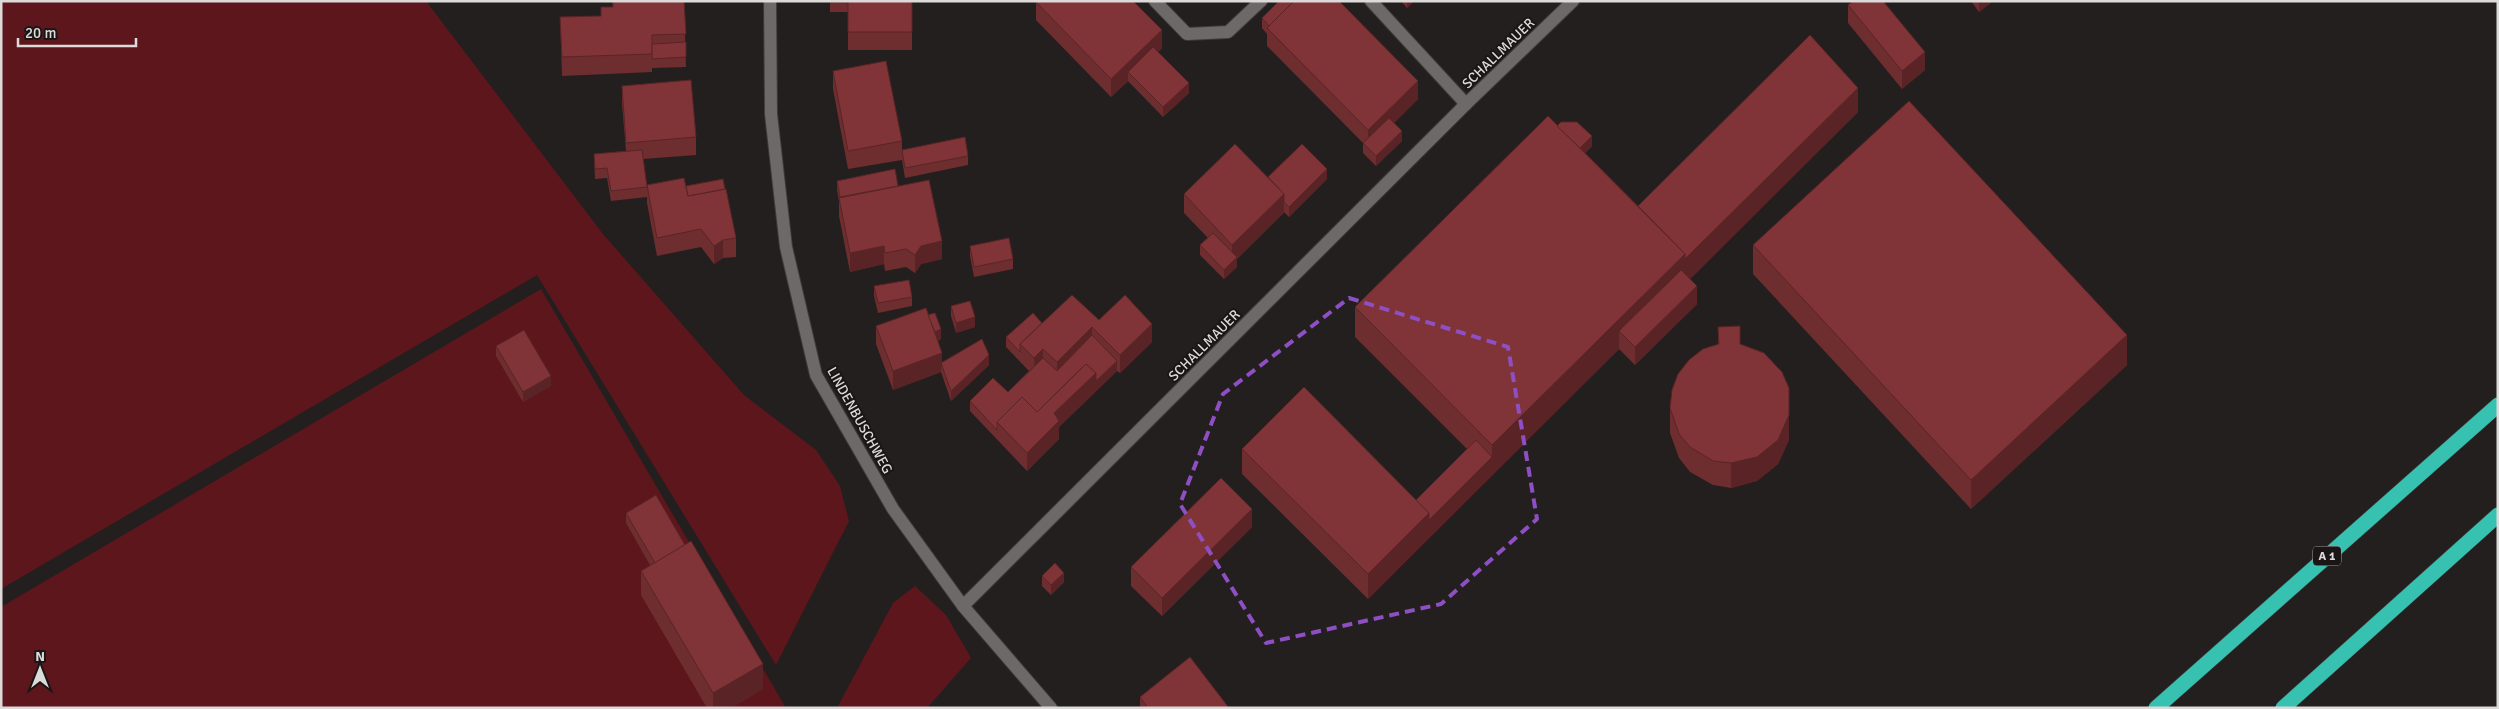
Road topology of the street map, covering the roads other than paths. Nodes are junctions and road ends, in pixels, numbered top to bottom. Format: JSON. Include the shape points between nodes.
{"nodes":[{"id":1,"x":770,"y":1,"type":"edge"},
{"id":2,"x":1155,"y":1,"type":"edge"},
{"id":3,"x":1261,"y":1,"type":"edge"},
{"id":4,"x":1371,"y":1,"type":"edge"},
{"id":5,"x":1573,"y":1,"type":"edge"},
{"id":6,"x":1466,"y":104,"type":"junction"},
{"id":7,"x":2498,"y":405,"type":"edge"},
{"id":8,"x":2498,"y":515,"type":"edge"},
{"id":9,"x":963,"y":606,"type":"junction"},
{"id":10,"x":1051,"y":708,"type":"edge"},
{"id":11,"x":2156,"y":708,"type":"edge"},
{"id":12,"x":2283,"y":708,"type":"edge"}],
"edges":[{"from":1,"to":9,"type":"street","name":"LINDENBUSCHWEG","via":[[771,114],[786,247],[816,375],[893,509]]},
{"from":2,"to":3,"type":"street","via":[[1187,34],[1228,32]]},
{"from":4,"to":6,"type":"street","name":"SCHALLMAUER"},
{"from":5,"to":6,"type":"street","name":"SCHALLMAUER"},
{"from":6,"to":9,"type":"street","name":"SCHALLMAUER"},
{"from":7,"to":11,"type":"highway","number":"A 1"},
{"from":8,"to":12,"type":"highway"},
{"from":9,"to":10,"type":"street","name":"LINDENBUSCHWEG"}]}
